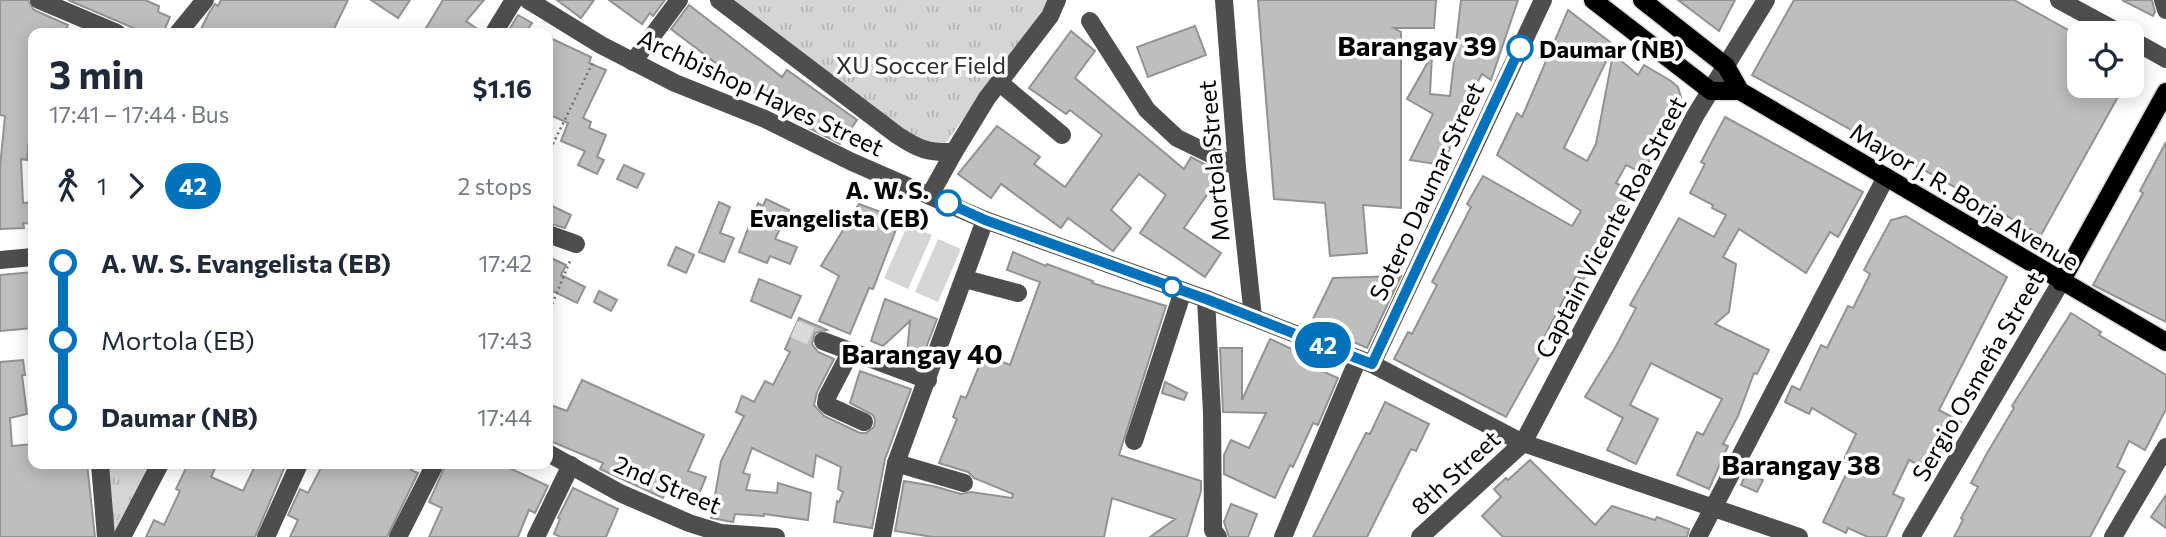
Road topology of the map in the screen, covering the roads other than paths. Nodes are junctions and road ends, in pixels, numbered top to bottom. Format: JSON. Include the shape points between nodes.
{"nodes":[{"id":1,"x":39,"y":0,"type":"edge"},
{"id":2,"x":205,"y":0,"type":"edge"},
{"id":3,"x":514,"y":0,"type":"edge"},
{"id":4,"x":528,"y":0,"type":"edge"},
{"id":5,"x":679,"y":0,"type":"edge"},
{"id":6,"x":719,"y":0,"type":"edge"},
{"id":7,"x":1057,"y":0,"type":"edge"},
{"id":8,"x":1224,"y":0,"type":"edge"},
{"id":9,"x":1543,"y":0,"type":"edge"},
{"id":10,"x":1593,"y":0,"type":"edge"},
{"id":11,"x":1642,"y":0,"type":"edge"},
{"id":12,"x":1766,"y":0,"type":"edge"},
{"id":13,"x":2059,"y":0,"type":"edge"},
{"id":14,"x":2163,"y":0,"type":"edge"},
{"id":15,"x":2166,"y":10,"type":"edge"},
{"id":16,"x":1090,"y":21,"type":"dead end"},
{"id":17,"x":2098,"y":21,"type":"edge"},
{"id":18,"x":105,"y":28,"type":"edge"},
{"id":19,"x":182,"y":28,"type":"edge"},
{"id":20,"x":497,"y":28,"type":"edge"},
{"id":21,"x":2144,"y":47,"type":"edge"},
{"id":22,"x":2166,"y":59,"type":"edge"},
{"id":23,"x":633,"y":62,"type":"junction"},
{"id":24,"x":1726,"y":65,"type":"junction"},
{"id":25,"x":1000,"y":83,"type":"junction"},
{"id":26,"x":1711,"y":91,"type":"junction"},
{"id":27,"x":1740,"y":91,"type":"junction"},
{"id":28,"x":2166,"y":92,"type":"edge"},
{"id":29,"x":1062,"y":135,"type":"dead end"},
{"id":30,"x":954,"y":152,"type":"junction"},
{"id":31,"x":1237,"y":167,"type":"junction"},
{"id":32,"x":1886,"y":177,"type":"junction"},
{"id":33,"x":930,"y":195,"type":"junction"},
{"id":34,"x":985,"y":220,"type":"junction"},
{"id":35,"x":553,"y":236,"type":"edge"},
{"id":36,"x":576,"y":244,"type":"road end"},
{"id":37,"x":28,"y":257,"type":"edge"},
{"id":38,"x":0,"y":260,"type":"edge"},
{"id":39,"x":965,"y":279,"type":"junction"},
{"id":40,"x":2061,"y":282,"type":"junction"},
{"id":41,"x":1183,"y":291,"type":"junction"},
{"id":42,"x":1018,"y":293,"type":"dead end"},
{"id":43,"x":1206,"y":299,"type":"junction"},
{"id":44,"x":1253,"y":317,"type":"junction"},
{"id":45,"x":823,"y":341,"type":"tunnel mouth"},
{"id":46,"x":2166,"y":342,"type":"edge"},
{"id":47,"x":850,"y":353,"type":"junction"},
{"id":48,"x":1365,"y":361,"type":"junction"},
{"id":49,"x":928,"y":380,"type":"junction"},
{"id":50,"x":864,"y":422,"type":"dead end"},
{"id":51,"x":1134,"y":441,"type":"dead end"},
{"id":52,"x":1522,"y":443,"type":"junction"},
{"id":53,"x":2166,"y":447,"type":"edge"},
{"id":54,"x":553,"y":456,"type":"edge"},
{"id":55,"x":896,"y":463,"type":"junction"},
{"id":56,"x":570,"y":465,"type":"junction"},
{"id":57,"x":100,"y":469,"type":"edge"},
{"id":58,"x":157,"y":469,"type":"edge"},
{"id":59,"x":297,"y":469,"type":"edge"},
{"id":60,"x":432,"y":469,"type":"edge"},
{"id":61,"x":964,"y":483,"type":"dead end"},
{"id":62,"x":1714,"y":508,"type":"junction"},
{"id":63,"x":106,"y":537,"type":"edge"},
{"id":64,"x":122,"y":537,"type":"edge"},
{"id":65,"x":266,"y":537,"type":"edge"},
{"id":66,"x":398,"y":537,"type":"edge"},
{"id":67,"x":536,"y":537,"type":"edge"},
{"id":68,"x":776,"y":537,"type":"edge"},
{"id":69,"x":882,"y":537,"type":"edge"},
{"id":70,"x":1218,"y":537,"type":"edge"},
{"id":71,"x":1283,"y":537,"type":"edge"},
{"id":72,"x":1420,"y":537,"type":"edge"},
{"id":73,"x":1698,"y":537,"type":"edge"},
{"id":74,"x":1799,"y":537,"type":"edge"},
{"id":75,"x":1912,"y":537,"type":"edge"},
{"id":76,"x":2113,"y":537,"type":"edge"}],
"edges":[{"from":1,"to":18,"type":"street"},
{"from":2,"to":19,"type":"street"},
{"from":3,"to":20,"type":"street"},
{"from":4,"to":23,"type":"street","name":"Archbishop Hayes Street"},
{"from":5,"to":23,"type":"street"},
{"from":6,"to":30,"type":"street","via":[[910,143],[923,151]]},
{"from":7,"to":25,"type":"street"},
{"from":8,"to":31,"type":"street","name":"Mortola Street"},
{"from":9,"to":48,"type":"street","name":"Sotero Daumar Street"},
{"from":10,"to":26,"type":"main road"},
{"from":11,"to":24,"type":"main road"},
{"from":12,"to":24,"type":"street","name":"Captain Vicente Roa Street"},
{"from":13,"to":17,"type":"street"},
{"from":14,"to":15,"type":"street"},
{"from":16,"to":31,"type":"street","via":[[1147,110],[1177,138]]},
{"from":21,"to":22,"type":"street"},
{"from":23,"to":33,"type":"street","name":"Archbishop Hayes Street"},
{"from":24,"to":26,"type":"street","name":"Captain Vicente Roa Street"},
{"from":24,"to":27,"type":"main road"},
{"from":25,"to":29,"type":"street"},
{"from":25,"to":30,"type":"street"},
{"from":26,"to":27,"type":"main road"},
{"from":26,"to":52,"type":"street","name":"Captain Vicente Roa Street"},
{"from":27,"to":32,"type":"main road","name":"Mayor J. R. Borja Avenue"},
{"from":28,"to":40,"type":"main road","name":"Sergio Osmeña Street"},
{"from":30,"to":33,"type":"street"},
{"from":31,"to":44,"type":"street","name":"Mortola Street"},
{"from":32,"to":40,"type":"main road","name":"Mayor J. R. Borja Avenue"},
{"from":32,"to":62,"type":"street"},
{"from":33,"to":34,"type":"street","name":"Archbishop Hayes Street"},
{"from":34,"to":39,"type":"street"},
{"from":34,"to":41,"type":"street","name":"Archbishop Hayes Street"},
{"from":35,"to":36,"type":"street"},
{"from":37,"to":38,"type":"street"},
{"from":39,"to":42,"type":"street"},
{"from":39,"to":49,"type":"street"},
{"from":40,"to":46,"type":"main road","name":"Mayor J. R. Borja Avenue"},
{"from":40,"to":75,"type":"street","name":"Sergio Osmeña Street"},
{"from":41,"to":43,"type":"street","name":"Archbishop Hayes Street"},
{"from":41,"to":51,"type":"street"},
{"from":43,"to":44,"type":"street","name":"Archbishop Hayes Street"},
{"from":43,"to":70,"type":"street","via":[[1213,530]]},
{"from":44,"to":48,"type":"street","name":"Archbishop Hayes Street"},
{"from":45,"to":47,"type":"street"},
{"from":47,"to":49,"type":"street"},
{"from":47,"to":50,"type":"street","via":[[826,403]]},
{"from":48,"to":52,"type":"street","name":"Archbishop Hayes Street"},
{"from":48,"to":71,"type":"street","name":"Sotero Daumar Street"},
{"from":49,"to":55,"type":"street"},
{"from":52,"to":62,"type":"street","name":"Archbishop Hayes Street"},
{"from":52,"to":72,"type":"street","name":"8th Street"},
{"from":53,"to":76,"type":"street"},
{"from":54,"to":56,"type":"street","name":"2nd Street"},
{"from":55,"to":61,"type":"street"},
{"from":55,"to":69,"type":"street"},
{"from":56,"to":67,"type":"street"},
{"from":56,"to":68,"type":"street","name":"2nd Street","via":[[689,523],[721,533]]},
{"from":57,"to":63,"type":"street"},
{"from":58,"to":64,"type":"street"},
{"from":59,"to":65,"type":"street"},
{"from":60,"to":66,"type":"street"},
{"from":62,"to":73,"type":"street"},
{"from":62,"to":74,"type":"street","name":"Archbishop Hayes Street"}]}
